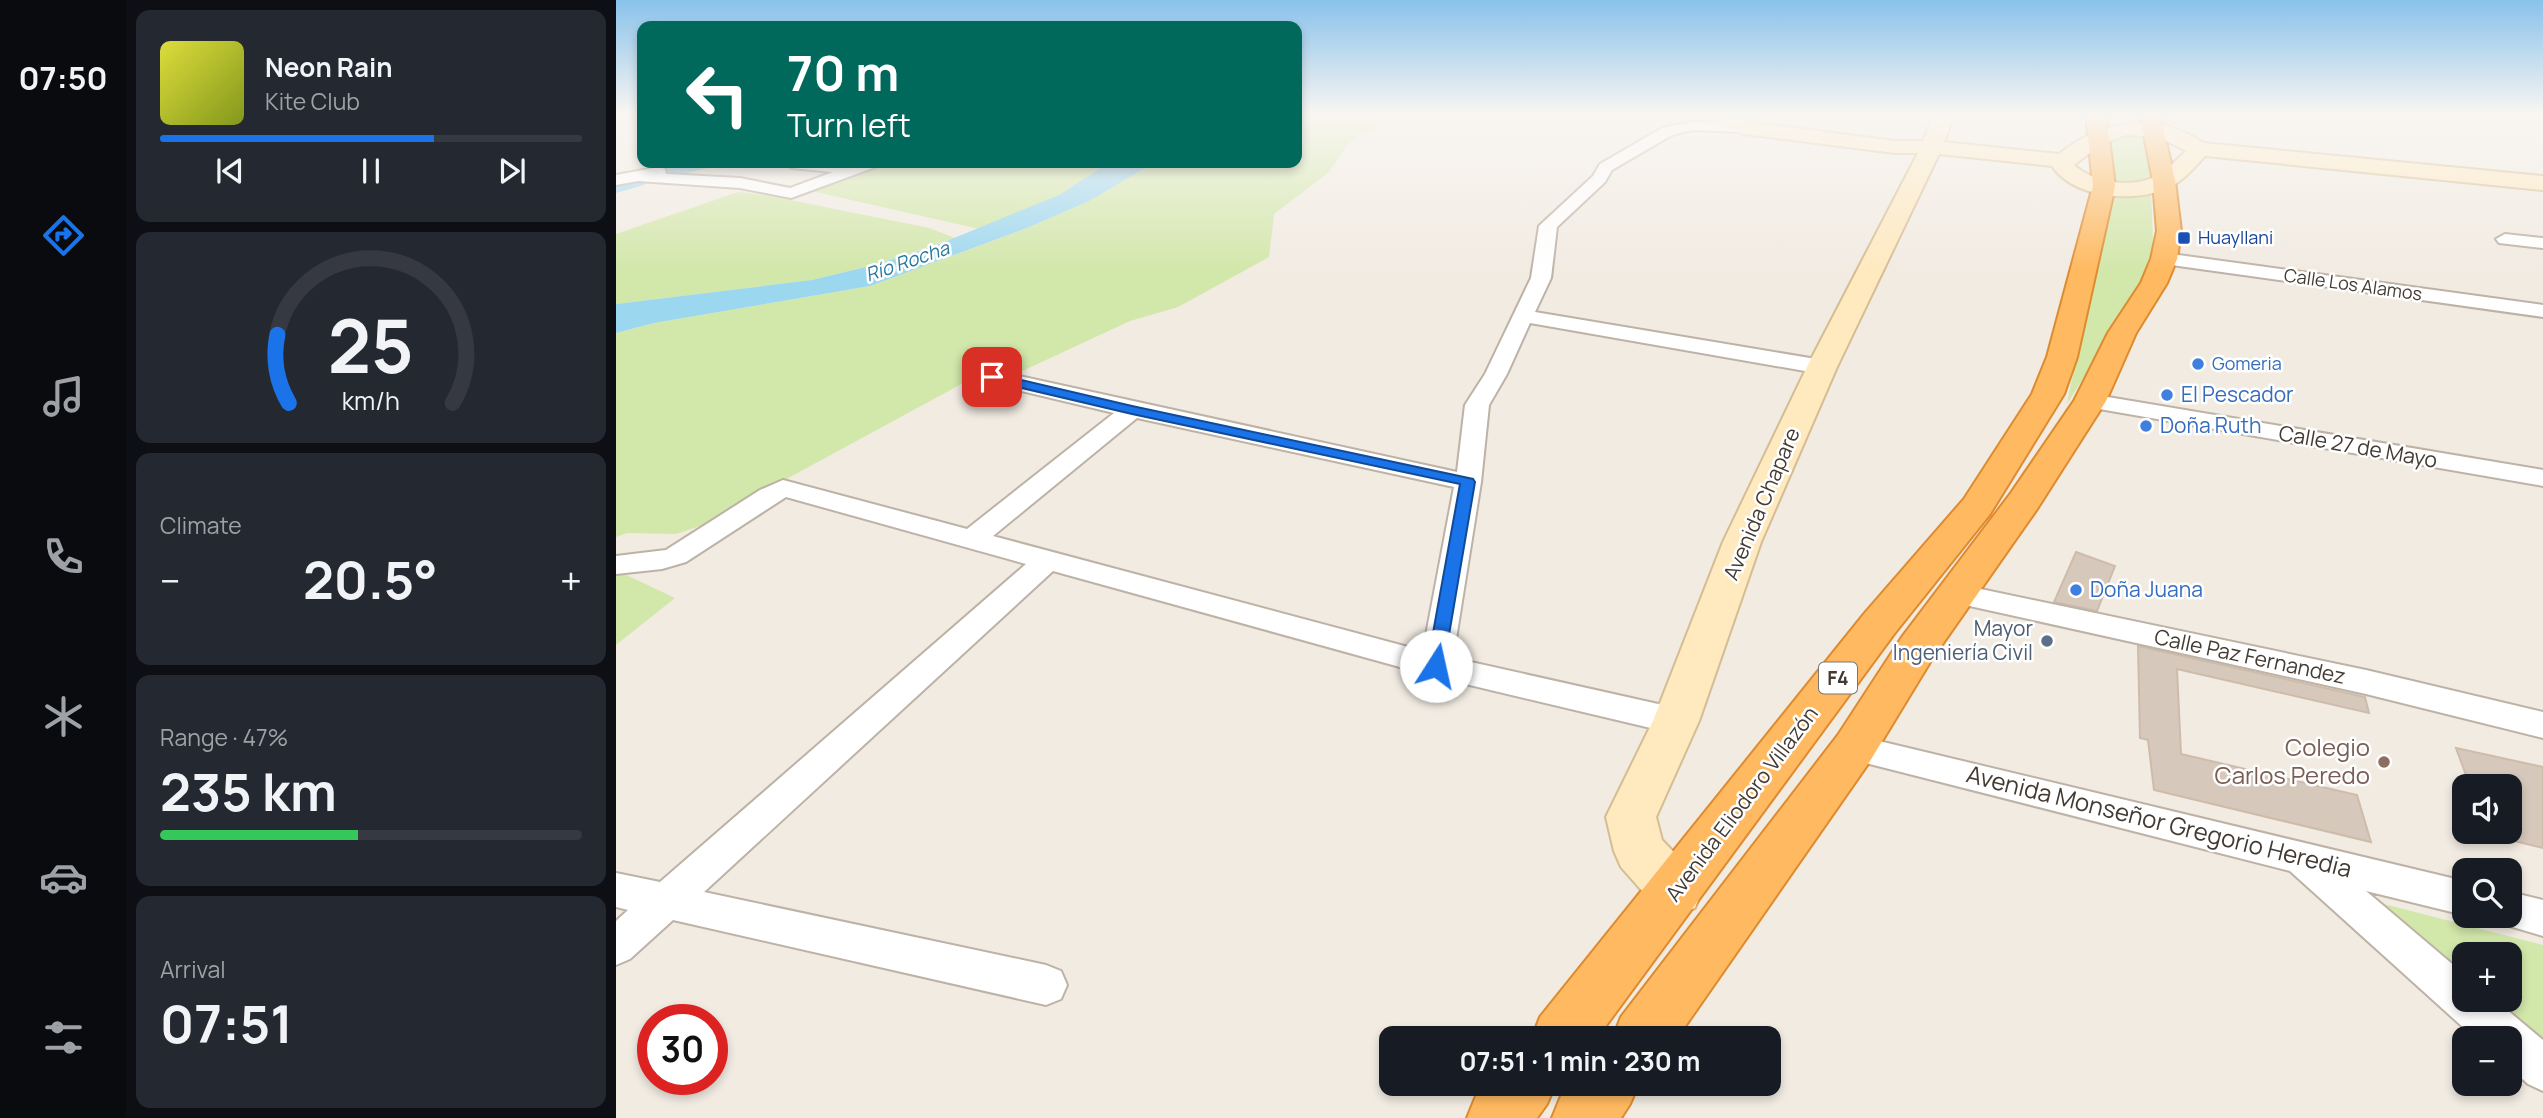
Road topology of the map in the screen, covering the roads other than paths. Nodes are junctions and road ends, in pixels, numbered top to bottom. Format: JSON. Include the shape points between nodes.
{"nodes":[{"id":1,"x":1606,"y":167,"type":"edge"},
{"id":2,"x":1921,"y":167,"type":"edge"},
{"id":3,"x":2037,"y":167,"type":"edge"},
{"id":4,"x":2081,"y":167,"type":"edge"},
{"id":5,"x":2081,"y":167,"type":"edge"},
{"id":6,"x":2161,"y":167,"type":"edge"},
{"id":7,"x":2180,"y":167,"type":"edge"},
{"id":8,"x":2382,"y":167,"type":"edge"},
{"id":9,"x":676,"y":168,"type":"edge"},
{"id":10,"x":860,"y":168,"type":"edge"},
{"id":11,"x":2079,"y":173,"type":"junction"},
{"id":12,"x":642,"y":177,"type":"junction"},
{"id":13,"x":616,"y":180,"type":"edge"},
{"id":14,"x":2164,"y":181,"type":"junction"},
{"id":15,"x":2543,"y":183,"type":"edge"},
{"id":16,"x":2505,"y":239,"type":"dead end"},
{"id":17,"x":2543,"y":243,"type":"edge"},
{"id":18,"x":2164,"y":259,"type":"junction"},
{"id":19,"x":2543,"y":311,"type":"edge"},
{"id":20,"x":1523,"y":316,"type":"junction"},
{"id":21,"x":1822,"y":367,"type":"junction"},
{"id":22,"x":992,"y":377,"type":"dead end"},
{"id":23,"x":2090,"y":401,"type":"junction"},
{"id":24,"x":1132,"y":410,"type":"junction"},
{"id":25,"x":2543,"y":478,"type":"edge"},
{"id":26,"x":1468,"y":482,"type":"junction"},
{"id":27,"x":973,"y":538,"type":"junction"},
{"id":28,"x":1047,"y":561,"type":"junction"},
{"id":29,"x":616,"y":565,"type":"edge"},
{"id":30,"x":1956,"y":594,"type":"junction"},
{"id":31,"x":1436,"y":666,"type":"junction"},
{"id":32,"x":1676,"y":720,"type":"junction"},
{"id":33,"x":2543,"y":725,"type":"edge"},
{"id":34,"x":1854,"y":748,"type":"junction"},
{"id":35,"x":2298,"y":856,"type":"junction"},
{"id":36,"x":616,"y":890,"type":"edge"},
{"id":37,"x":1676,"y":891,"type":"junction"},
{"id":38,"x":2452,"y":895,"type":"edge"},
{"id":39,"x":664,"y":901,"type":"junction"},
{"id":40,"x":2522,"y":912,"type":"edge"},
{"id":41,"x":2543,"y":918,"type":"edge"},
{"id":42,"x":616,"y":946,"type":"edge"},
{"id":43,"x":1046,"y":985,"type":"dead end"},
{"id":44,"x":1571,"y":1026,"type":"edge"},
{"id":45,"x":1651,"y":1026,"type":"edge"},
{"id":46,"x":2493,"y":1026,"type":"edge"},
{"id":47,"x":2522,"y":1051,"type":"edge"},
{"id":48,"x":2543,"y":1069,"type":"edge"},
{"id":49,"x":1516,"y":1096,"type":"edge"},
{"id":50,"x":1599,"y":1096,"type":"edge"},
{"id":51,"x":1498,"y":1118,"type":"edge"},
{"id":52,"x":1583,"y":1118,"type":"edge"}],
"edges":[{"from":1,"to":20,"type":"street","via":[[1548,226],[1541,278]]},
{"from":2,"to":21,"type":"main road","name":"Avenida Chapare"},
{"from":3,"to":11,"type":"main road"},
{"from":4,"to":11,"type":"highway","name":"Avenida Eliodoro Villazón","number":"F4"},
{"from":5,"to":11,"type":"main road"},
{"from":6,"to":14,"type":"highway","number":"F4"},
{"from":7,"to":14,"type":"main road"},
{"from":8,"to":15,"type":"main road"},
{"from":9,"to":12,"type":"street"},
{"from":10,"to":12,"type":"street","via":[[791,193],[740,183]]},
{"from":11,"to":14,"type":"main road","via":[[2130,188]]},
{"from":11,"to":37,"type":"highway","name":"Avenida Eliodoro Villazón","number":"F4","via":[[2062,357],[2048,394],[1977,506],[1879,624]]},
{"from":12,"to":13,"type":"street"},
{"from":14,"to":18,"type":"highway","number":"F4","via":[[2169,231]]},
{"from":16,"to":17,"type":"street"},
{"from":18,"to":19,"type":"street","name":"Calle Los Alamos"},
{"from":18,"to":23,"type":"highway","number":"F4"},
{"from":20,"to":21,"type":"street"},
{"from":20,"to":26,"type":"street","via":[[1477,405]]},
{"from":21,"to":32,"type":"main road","name":"Avenida Chapare","via":[[1742,542]]},
{"from":22,"to":24,"type":"street"},
{"from":23,"to":25,"type":"street","name":"Calle 27 de Mayo"},
{"from":23,"to":30,"type":"highway","number":"F4"},
{"from":24,"to":26,"type":"street"},
{"from":24,"to":27,"type":"street"},
{"from":26,"to":31,"type":"street"},
{"from":27,"to":28,"type":"street"},
{"from":27,"to":29,"type":"street","via":[[783,488],[758,499],[673,557]]},
{"from":28,"to":31,"type":"street"},
{"from":28,"to":39,"type":"street"},
{"from":30,"to":33,"type":"street","name":"Calle Paz Fernandez"},
{"from":30,"to":34,"type":"highway","number":"F4"},
{"from":31,"to":32,"type":"street"},
{"from":32,"to":37,"type":"main road","name":"Avenida Chapare","via":[[1632,817],[1639,851]]},
{"from":34,"to":35,"type":"street","name":"Avenida Monseñor Gregorio Heredia"},
{"from":34,"to":45,"type":"highway","number":"F4"},
{"from":35,"to":38,"type":"street","name":"Avenida Monseñor Gregorio Heredia"},
{"from":35,"to":46,"type":"street"},
{"from":36,"to":39,"type":"street"},
{"from":37,"to":44,"type":"highway","name":"Avenida Eliodoro Villazón","number":"F4"},
{"from":39,"to":42,"type":"street"},
{"from":39,"to":43,"type":"street"},
{"from":40,"to":41,"type":"street"},
{"from":47,"to":48,"type":"street"},
{"from":49,"to":51,"type":"highway"},
{"from":50,"to":52,"type":"highway"}]}
